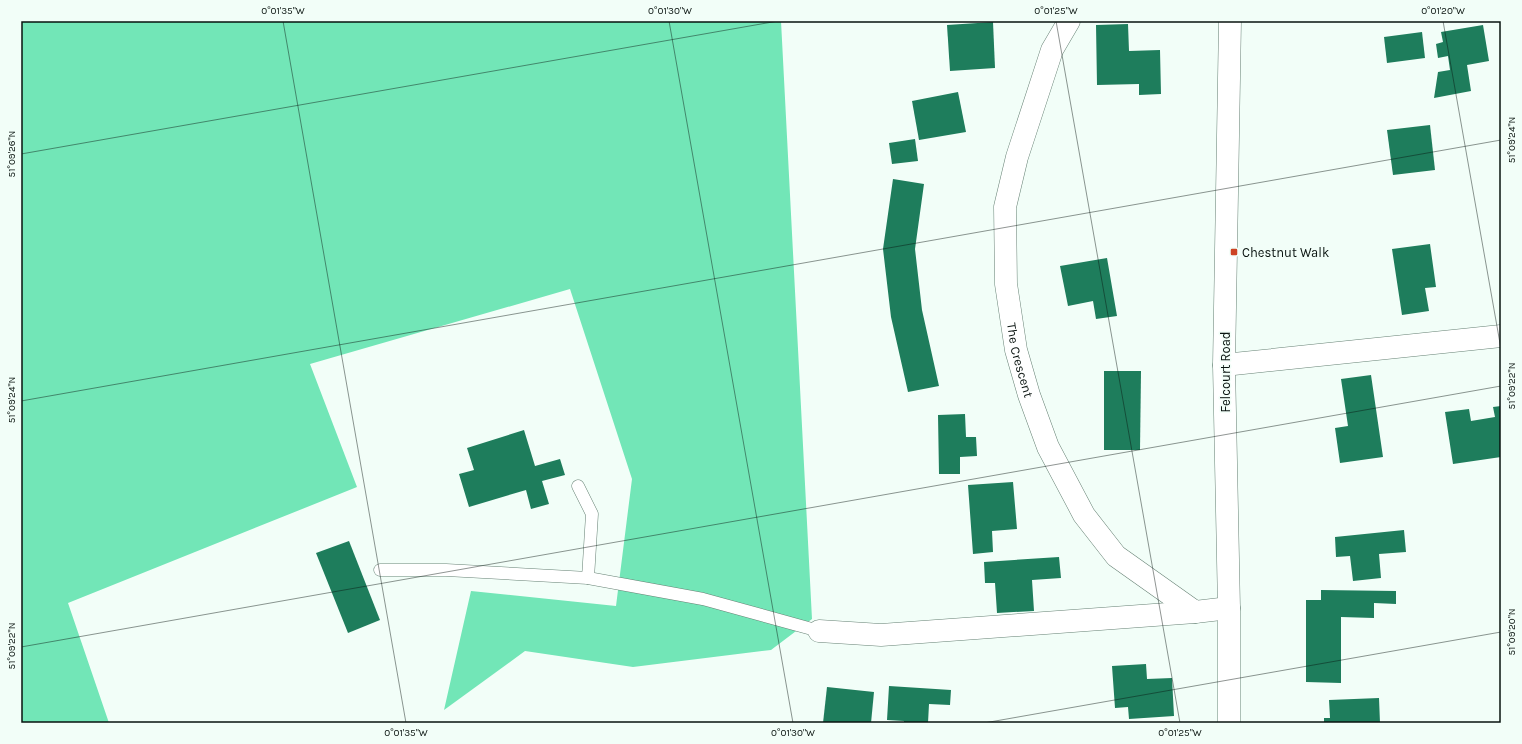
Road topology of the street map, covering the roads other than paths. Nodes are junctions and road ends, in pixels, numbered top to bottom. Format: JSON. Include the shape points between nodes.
{"nodes":[{"id":1,"x":1069,"y":21,"type":"edge"},
{"id":2,"x":1230,"y":21,"type":"edge"},
{"id":3,"x":1501,"y":336,"type":"edge"},
{"id":4,"x":1224,"y":365,"type":"junction"},
{"id":5,"x":578,"y":486,"type":"dead end"},
{"id":6,"x":380,"y":570,"type":"dead end"},
{"id":7,"x":588,"y":578,"type":"junction"},
{"id":8,"x":1229,"y":608,"type":"junction"},
{"id":9,"x":1195,"y":612,"type":"junction"},
{"id":10,"x":819,"y":631,"type":"joint"},
{"id":11,"x":1229,"y":723,"type":"edge"}],
"edges":[{"from":1,"to":9,"type":"street","name":"The Crescent","via":[[1052,50],[1017,156],[1005,207],[1006,284],[1016,350],[1048,447],[1084,515],[1116,556]]},
{"from":2,"to":4,"type":"street","name":"Felcourt Road"},
{"from":3,"to":4,"type":"street"},
{"from":4,"to":8,"type":"street","name":"Felcourt Road"},
{"from":5,"to":7,"type":"lane","via":[[592,514]]},
{"from":6,"to":7,"type":"lane","via":[[446,570]]},
{"from":7,"to":10,"type":"lane","via":[[703,599]]},
{"from":8,"to":9,"type":"street"},
{"from":8,"to":11,"type":"street","name":"Felcourt Road"},
{"from":9,"to":10,"type":"street","via":[[881,635]]}]}
